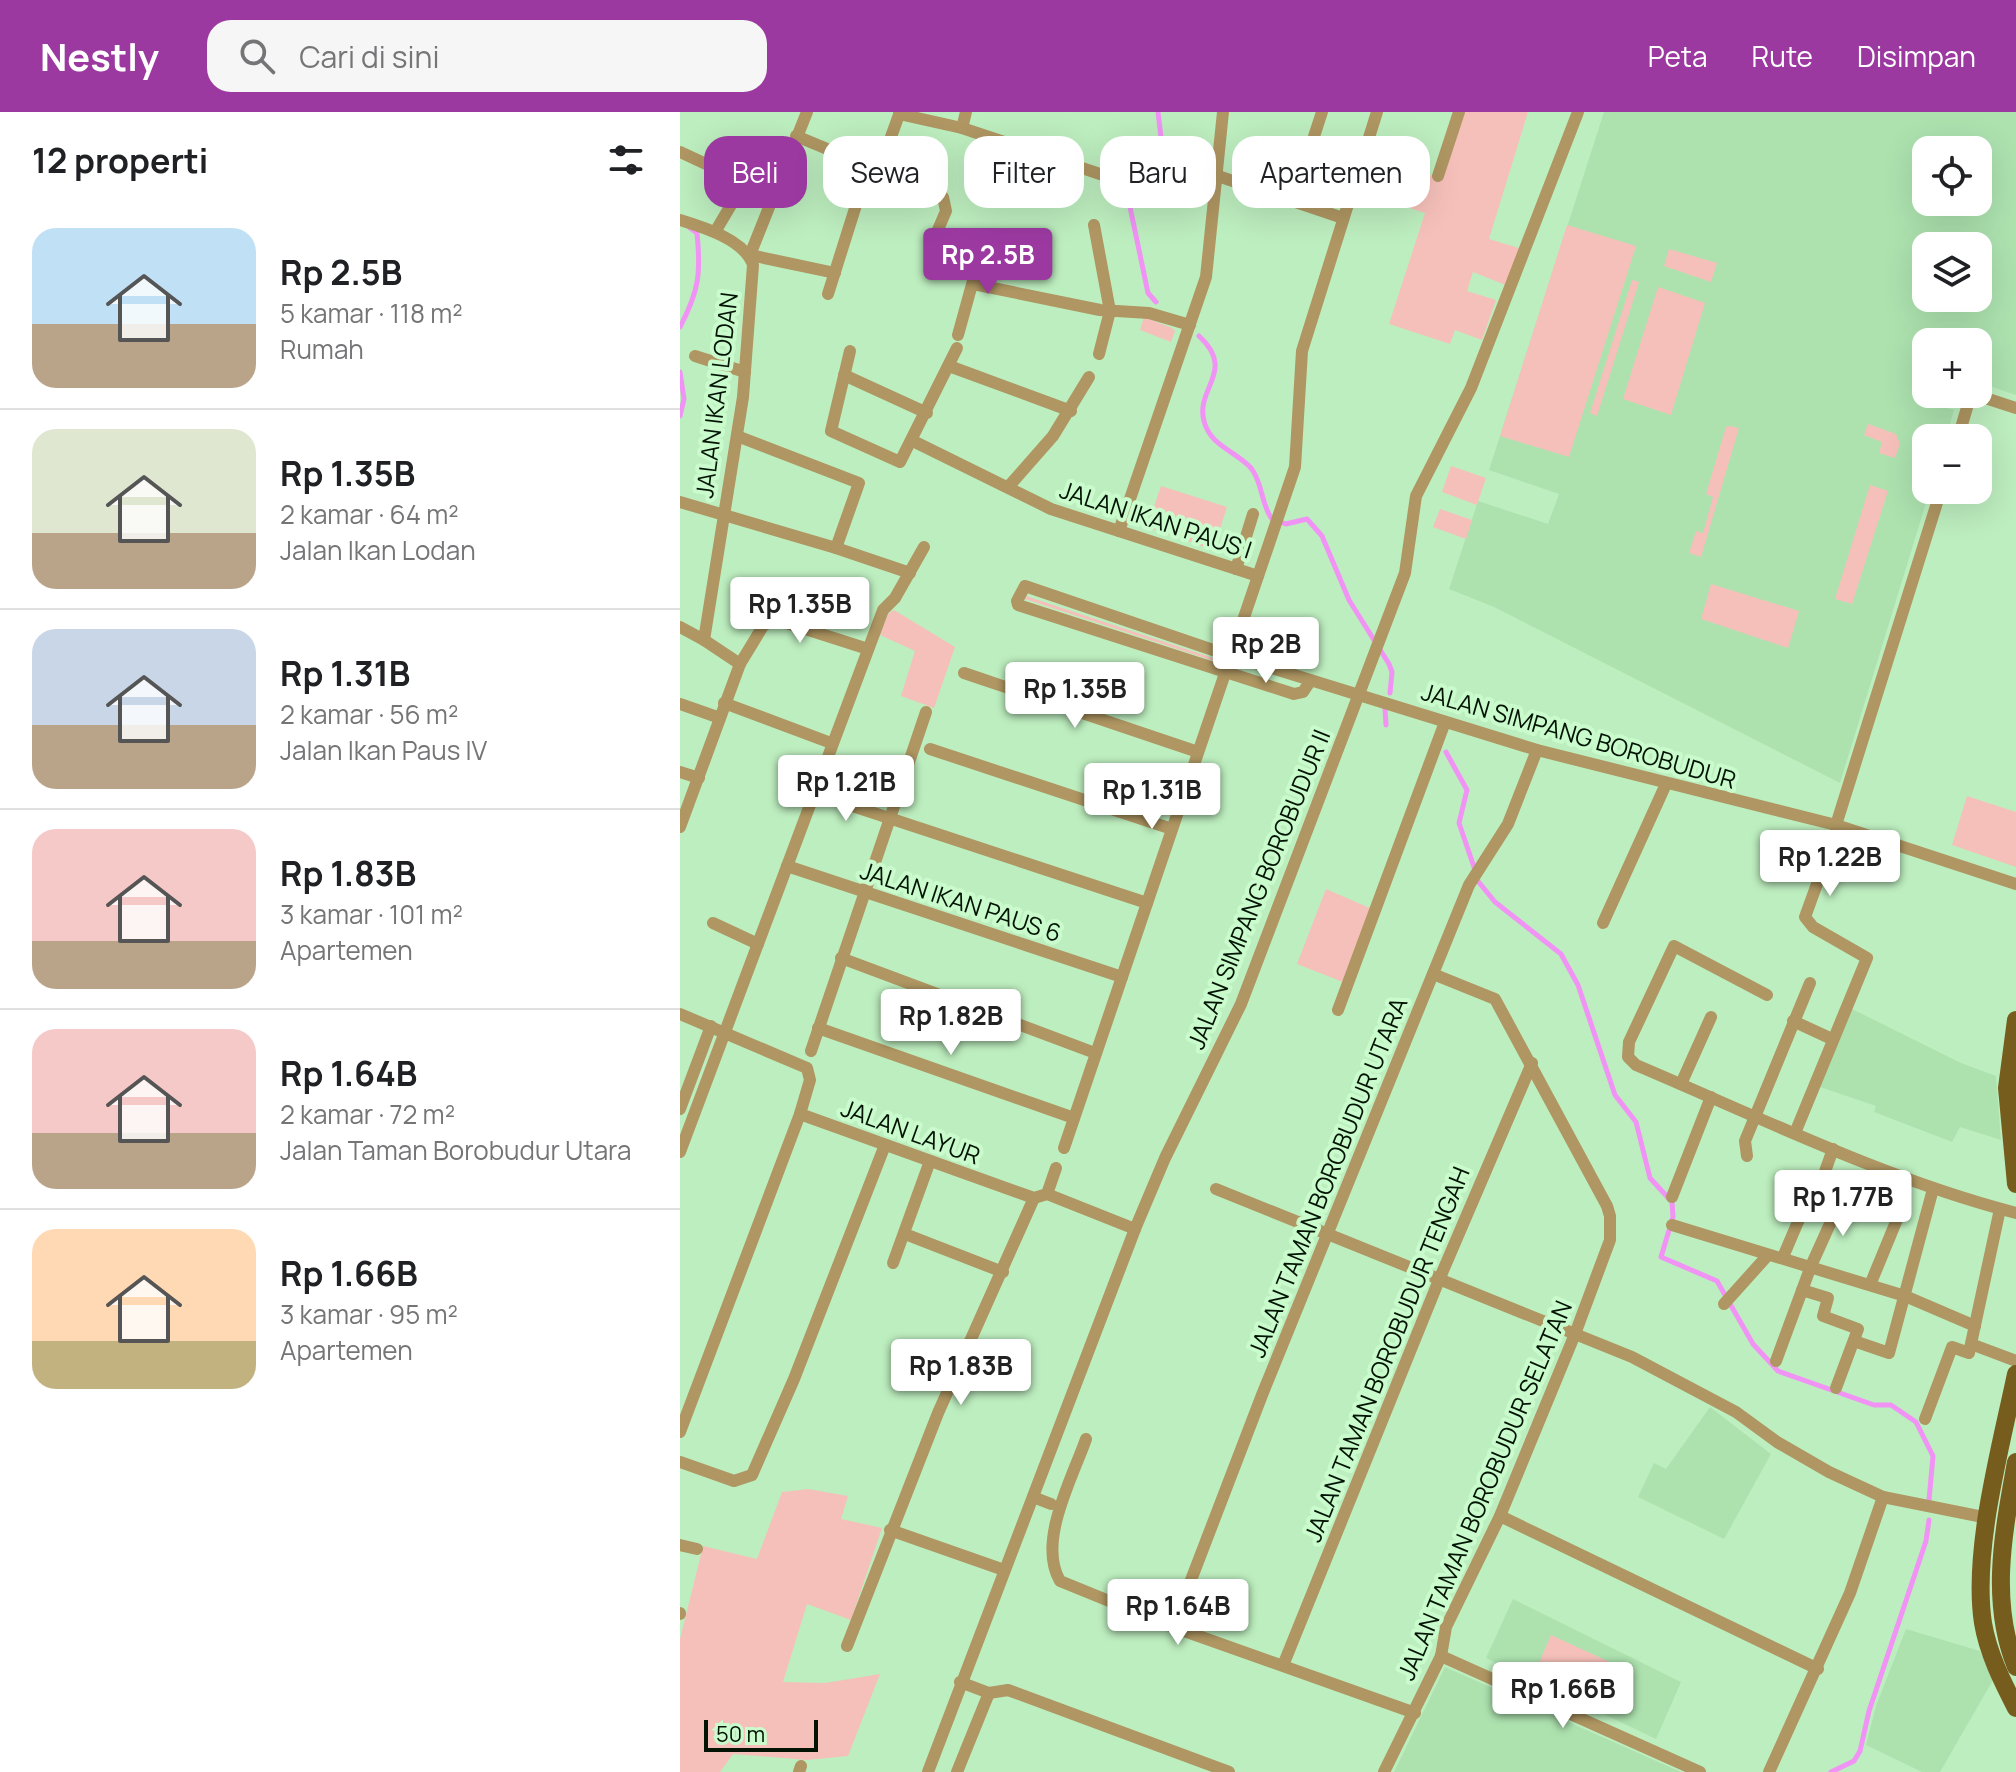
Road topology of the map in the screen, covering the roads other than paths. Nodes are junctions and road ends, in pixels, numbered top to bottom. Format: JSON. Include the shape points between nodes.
{"nodes":[{"id":1,"x":807,"y":112,"type":"edge"},
{"id":2,"x":966,"y":112,"type":"edge"},
{"id":3,"x":1223,"y":112,"type":"edge"},
{"id":4,"x":1322,"y":112,"type":"edge"},
{"id":5,"x":1377,"y":112,"type":"edge"},
{"id":6,"x":1459,"y":112,"type":"edge"},
{"id":7,"x":1578,"y":112,"type":"edge"},
{"id":8,"x":900,"y":113,"type":"edge"},
{"id":9,"x":962,"y":128,"type":"junction"},
{"id":10,"x":796,"y":136,"type":"edge"},
{"id":11,"x":892,"y":136,"type":"edge"},
{"id":12,"x":1314,"y":136,"type":"edge"},
{"id":13,"x":680,"y":152,"type":"edge"},
{"id":14,"x":704,"y":163,"type":"edge"},
{"id":15,"x":1216,"y":166,"type":"edge"},
{"id":16,"x":1100,"y":173,"type":"edge"},
{"id":17,"x":1438,"y":176,"type":"dead end"},
{"id":18,"x":729,"y":208,"type":"edge"},
{"id":19,"x":771,"y":208,"type":"edge"},
{"id":20,"x":855,"y":208,"type":"edge"},
{"id":21,"x":946,"y":208,"type":"edge"},
{"id":22,"x":1212,"y":208,"type":"edge"},
{"id":23,"x":1314,"y":208,"type":"edge"},
{"id":24,"x":1343,"y":218,"type":"junction"},
{"id":25,"x":680,"y":220,"type":"edge"},
{"id":26,"x":1094,"y":225,"type":"dead end"},
{"id":27,"x":715,"y":232,"type":"junction"},
{"id":28,"x":937,"y":232,"type":"dead end"},
{"id":29,"x":982,"y":248,"type":"dead end"},
{"id":30,"x":750,"y":255,"type":"junction"},
{"id":31,"x":835,"y":273,"type":"junction"},
{"id":32,"x":973,"y":284,"type":"junction"},
{"id":33,"x":828,"y":294,"type":"dead end"},
{"id":34,"x":1110,"y":311,"type":"junction"},
{"id":35,"x":1190,"y":325,"type":"junction"},
{"id":36,"x":850,"y":351,"type":"dead end"},
{"id":37,"x":1099,"y":354,"type":"dead end"},
{"id":38,"x":695,"y":356,"type":"dead end"},
{"id":39,"x":949,"y":366,"type":"junction"},
{"id":40,"x":745,"y":372,"type":"junction"},
{"id":41,"x":844,"y":375,"type":"junction"},
{"id":42,"x":1089,"y":377,"type":"dead end"},
{"id":43,"x":1992,"y":400,"type":"edge"},
{"id":44,"x":2016,"y":408,"type":"edge"},
{"id":45,"x":1071,"y":411,"type":"junction"},
{"id":46,"x":927,"y":413,"type":"junction"},
{"id":47,"x":737,"y":436,"type":"junction"},
{"id":48,"x":913,"y":441,"type":"junction"},
{"id":49,"x":1009,"y":486,"type":"junction"},
{"id":50,"x":680,"y":502,"type":"edge"},
{"id":51,"x":1937,"y":504,"type":"edge"},
{"id":52,"x":1253,"y":514,"type":"dead end"},
{"id":53,"x":723,"y":515,"type":"junction"},
{"id":54,"x":1119,"y":531,"type":"junction"},
{"id":55,"x":924,"y":547,"type":"dead end"},
{"id":56,"x":836,"y":548,"type":"junction"},
{"id":57,"x":1236,"y":569,"type":"junction"},
{"id":58,"x":910,"y":573,"type":"junction"},
{"id":59,"x":1258,"y":576,"type":"junction"},
{"id":60,"x":680,"y":627,"type":"edge"},
{"id":61,"x":704,"y":640,"type":"junction"},
{"id":62,"x":868,"y":649,"type":"junction"},
{"id":63,"x":1231,"y":655,"type":"junction"},
{"id":64,"x":740,"y":664,"type":"junction"},
{"id":65,"x":1226,"y":671,"type":"junction"},
{"id":66,"x":964,"y":673,"type":"dead end"},
{"id":67,"x":1311,"y":680,"type":"junction"},
{"id":68,"x":1360,"y":694,"type":"junction"},
{"id":69,"x":724,"y":703,"type":"junction"},
{"id":70,"x":680,"y":704,"type":"edge"},
{"id":71,"x":926,"y":712,"type":"dead end"},
{"id":72,"x":720,"y":718,"type":"junction"},
{"id":73,"x":1445,"y":722,"type":"junction"},
{"id":74,"x":831,"y":743,"type":"junction"},
{"id":75,"x":930,"y":749,"type":"dead end"},
{"id":76,"x":1537,"y":750,"type":"junction"},
{"id":77,"x":1198,"y":752,"type":"junction"},
{"id":78,"x":680,"y":772,"type":"edge"},
{"id":79,"x":699,"y":778,"type":"junction"},
{"id":80,"x":1666,"y":784,"type":"junction"},
{"id":81,"x":813,"y":793,"type":"junction"},
{"id":82,"x":891,"y":819,"type":"junction"},
{"id":83,"x":1837,"y":826,"type":"junction"},
{"id":84,"x":680,"y":827,"type":"edge"},
{"id":85,"x":1172,"y":829,"type":"junction"},
{"id":86,"x":787,"y":866,"type":"junction"},
{"id":87,"x":2016,"y":884,"type":"edge"},
{"id":88,"x":867,"y":892,"type":"junction"},
{"id":89,"x":1147,"y":903,"type":"junction"},
{"id":90,"x":713,"y":923,"type":"dead end"},
{"id":91,"x":1603,"y":923,"type":"dead end"},
{"id":92,"x":758,"y":944,"type":"junction"},
{"id":93,"x":841,"y":958,"type":"junction"},
{"id":94,"x":1433,"y":974,"type":"junction"},
{"id":95,"x":1122,"y":977,"type":"junction"},
{"id":96,"x":1810,"y":983,"type":"dead end"},
{"id":97,"x":1767,"y":995,"type":"dead end"},
{"id":98,"x":1338,"y":1010,"type":"dead end"},
{"id":99,"x":680,"y":1014,"type":"edge"},
{"id":100,"x":1711,"y":1017,"type":"dead end"},
{"id":101,"x":1793,"y":1021,"type":"junction"},
{"id":102,"x":2016,"y":1022,"type":"edge"},
{"id":103,"x":711,"y":1026,"type":"junction"},
{"id":104,"x":818,"y":1028,"type":"junction"},
{"id":105,"x":725,"y":1032,"type":"junction"},
{"id":106,"x":1832,"y":1039,"type":"junction"},
{"id":107,"x":811,"y":1051,"type":"dead end"},
{"id":108,"x":1095,"y":1053,"type":"junction"},
{"id":109,"x":1532,"y":1063,"type":"junction"},
{"id":110,"x":1681,"y":1084,"type":"junction"},
{"id":111,"x":1711,"y":1097,"type":"junction"},
{"id":112,"x":680,"y":1109,"type":"edge"},
{"id":113,"x":800,"y":1114,"type":"junction"},
{"id":114,"x":1755,"y":1116,"type":"junction"},
{"id":115,"x":1074,"y":1118,"type":"junction"},
{"id":116,"x":1795,"y":1133,"type":"junction"},
{"id":117,"x":885,"y":1145,"type":"junction"},
{"id":118,"x":1064,"y":1148,"type":"dead end"},
{"id":119,"x":1833,"y":1149,"type":"junction"},
{"id":120,"x":680,"y":1152,"type":"edge"},
{"id":121,"x":1747,"y":1156,"type":"dead end"},
{"id":122,"x":930,"y":1161,"type":"junction"},
{"id":123,"x":1056,"y":1168,"type":"dead end"},
{"id":124,"x":2016,"y":1184,"type":"edge"},
{"id":125,"x":1216,"y":1189,"type":"dead end"},
{"id":126,"x":1933,"y":1189,"type":"junction"},
{"id":127,"x":1843,"y":1195,"type":"dead end"},
{"id":128,"x":1040,"y":1196,"type":"junction"},
{"id":129,"x":1672,"y":1197,"type":"dead end"},
{"id":130,"x":2000,"y":1209,"type":"junction"},
{"id":131,"x":2016,"y":1213,"type":"edge"},
{"id":132,"x":1898,"y":1217,"type":"dead end"},
{"id":133,"x":1672,"y":1225,"type":"dead end"},
{"id":134,"x":1135,"y":1229,"type":"junction"},
{"id":135,"x":905,"y":1234,"type":"junction"},
{"id":136,"x":1330,"y":1234,"type":"junction"},
{"id":137,"x":1768,"y":1255,"type":"junction"},
{"id":138,"x":1783,"y":1257,"type":"junction"},
{"id":139,"x":893,"y":1263,"type":"dead end"},
{"id":140,"x":1811,"y":1266,"type":"junction"},
{"id":141,"x":1003,"y":1272,"type":"junction"},
{"id":142,"x":1439,"y":1280,"type":"junction"},
{"id":143,"x":1870,"y":1285,"type":"junction"},
{"id":144,"x":1802,"y":1290,"type":"junction"},
{"id":145,"x":1905,"y":1296,"type":"junction"},
{"id":146,"x":1728,"y":1300,"type":"dead end"},
{"id":147,"x":1975,"y":1326,"type":"junction"},
{"id":148,"x":1575,"y":1334,"type":"junction"},
{"id":149,"x":1854,"y":1341,"type":"junction"},
{"id":150,"x":1971,"y":1344,"type":"junction"},
{"id":151,"x":1776,"y":1361,"type":"dead end"},
{"id":152,"x":2016,"y":1361,"type":"edge"},
{"id":153,"x":2016,"y":1374,"type":"edge"},
{"id":154,"x":1836,"y":1388,"type":"dead end"},
{"id":155,"x":1925,"y":1419,"type":"dead end"},
{"id":156,"x":680,"y":1432,"type":"edge"},
{"id":157,"x":1086,"y":1439,"type":"dead end"},
{"id":158,"x":680,"y":1462,"type":"edge"},
{"id":159,"x":2016,"y":1462,"type":"edge"},
{"id":160,"x":1033,"y":1497,"type":"junction"},
{"id":161,"x":1883,"y":1497,"type":"junction"},
{"id":162,"x":1051,"y":1504,"type":"dead end"},
{"id":163,"x":1500,"y":1516,"type":"junction"},
{"id":164,"x":1988,"y":1518,"type":"junction"},
{"id":165,"x":890,"y":1530,"type":"junction"},
{"id":166,"x":680,"y":1545,"type":"edge"},
{"id":167,"x":697,"y":1549,"type":"dead end"},
{"id":168,"x":1004,"y":1570,"type":"junction"},
{"id":169,"x":1173,"y":1627,"type":"junction"},
{"id":170,"x":847,"y":1646,"type":"dead end"},
{"id":171,"x":1441,"y":1656,"type":"junction"},
{"id":172,"x":1284,"y":1663,"type":"junction"},
{"id":173,"x":2016,"y":1667,"type":"edge"},
{"id":174,"x":1818,"y":1669,"type":"junction"},
{"id":175,"x":960,"y":1682,"type":"junction"},
{"id":176,"x":989,"y":1693,"type":"junction"},
{"id":177,"x":2016,"y":1708,"type":"edge"},
{"id":178,"x":1415,"y":1713,"type":"junction"},
{"id":179,"x":928,"y":1772,"type":"edge"},
{"id":180,"x":957,"y":1772,"type":"edge"},
{"id":181,"x":1229,"y":1772,"type":"edge"},
{"id":182,"x":1384,"y":1772,"type":"edge"},
{"id":183,"x":1700,"y":1772,"type":"edge"},
{"id":184,"x":1769,"y":1772,"type":"edge"}],
"edges":[{"from":1,"to":10,"type":"street"},
{"from":2,"to":9,"type":"street"},
{"from":3,"to":15,"type":"street"},
{"from":4,"to":12,"type":"street"},
{"from":5,"to":24,"type":"street"},
{"from":6,"to":17,"type":"street"},
{"from":7,"to":68,"type":"street","name":"JALAN SIMPANG BOROBUDUR II","via":[[1471,388],[1416,496],[1405,573]]},
{"from":8,"to":9,"type":"street"},
{"from":8,"to":11,"type":"street"},
{"from":9,"to":16,"type":"street"},
{"from":13,"to":14,"type":"street"},
{"from":18,"to":27,"type":"street"},
{"from":19,"to":30,"type":"street"},
{"from":20,"to":31,"type":"street"},
{"from":21,"to":28,"type":"street"},
{"from":22,"to":35,"type":"street","via":[[1206,277]]},
{"from":23,"to":24,"type":"street"},
{"from":24,"to":59,"type":"street","via":[[1299,364],[1298,451]]},
{"from":25,"to":27,"type":"street"},
{"from":26,"to":34,"type":"street"},
{"from":27,"to":30,"type":"street"},
{"from":29,"to":32,"type":"street"},
{"from":30,"to":31,"type":"street"},
{"from":30,"to":40,"type":"street","name":"JALAN IKAN LODAN","via":[[753,281]]},
{"from":31,"to":33,"type":"street"},
{"from":32,"to":34,"type":"street"},
{"from":32,"to":39,"type":"street"},
{"from":34,"to":35,"type":"street","via":[[1149,313]]},
{"from":34,"to":37,"type":"street"},
{"from":35,"to":54,"type":"street"},
{"from":36,"to":41,"type":"street"},
{"from":38,"to":40,"type":"street"},
{"from":39,"to":45,"type":"street"},
{"from":39,"to":46,"type":"street"},
{"from":40,"to":47,"type":"street","name":"JALAN IKAN LODAN"},
{"from":41,"to":46,"type":"street"},
{"from":41,"to":48,"type":"street","via":[[832,433],[900,462]]},
{"from":42,"to":45,"type":"street"},
{"from":43,"to":44,"type":"street"},
{"from":45,"to":49,"type":"street"},
{"from":46,"to":48,"type":"street"},
{"from":47,"to":53,"type":"street","name":"JALAN IKAN LODAN"},
{"from":47,"to":56,"type":"street","via":[[859,483]]},
{"from":48,"to":49,"type":"street","name":"JALAN IKAN PAUS I"},
{"from":49,"to":54,"type":"street","name":"JALAN IKAN PAUS I","via":[[1041,504]]},
{"from":50,"to":53,"type":"street"},
{"from":51,"to":83,"type":"street"},
{"from":52,"to":57,"type":"street"},
{"from":53,"to":56,"type":"street"},
{"from":53,"to":61,"type":"street","name":"JALAN IKAN LODAN"},
{"from":54,"to":57,"type":"street","name":"JALAN IKAN PAUS I"},
{"from":55,"to":58,"type":"street"},
{"from":56,"to":58,"type":"street"},
{"from":57,"to":59,"type":"street","name":"JALAN IKAN PAUS I"},
{"from":58,"to":62,"type":"street","via":[[883,610]]},
{"from":59,"to":63,"type":"street"},
{"from":60,"to":61,"type":"street"},
{"from":61,"to":64,"type":"street"},
{"from":62,"to":64,"type":"street","via":[[774,619],[763,626]]},
{"from":62,"to":74,"type":"street"},
{"from":63,"to":65,"type":"street"},
{"from":63,"to":65,"type":"street","name":"JALAN SIMPANG BOROBUDUR","via":[[1021,588],[1018,605]]},
{"from":63,"to":67,"type":"street","name":"JALAN SIMPANG BOROBUDUR"},
{"from":64,"to":69,"type":"street"},
{"from":65,"to":67,"type":"street","name":"JALAN SIMPANG BOROBUDUR","via":[[1298,694]]},
{"from":65,"to":77,"type":"street"},
{"from":66,"to":77,"type":"street"},
{"from":67,"to":68,"type":"street","name":"JALAN SIMPANG BOROBUDUR"},
{"from":68,"to":73,"type":"street","name":"JALAN SIMPANG BOROBUDUR"},
{"from":68,"to":134,"type":"street","name":"JALAN SIMPANG BOROBUDUR II","via":[[1241,1004]]},
{"from":69,"to":72,"type":"street"},
{"from":69,"to":74,"type":"street"},
{"from":70,"to":72,"type":"street"},
{"from":71,"to":82,"type":"street"},
{"from":72,"to":79,"type":"street"},
{"from":73,"to":76,"type":"street","name":"JALAN SIMPANG BOROBUDUR"},
{"from":73,"to":98,"type":"street"},
{"from":74,"to":81,"type":"street"},
{"from":75,"to":85,"type":"street"},
{"from":76,"to":80,"type":"street","name":"JALAN SIMPANG BOROBUDUR"},
{"from":76,"to":94,"type":"street","name":"JALAN TAMAN BOROBUDUR UTARA","via":[[1508,824],[1469,885]]},
{"from":77,"to":85,"type":"street"},
{"from":78,"to":79,"type":"street"},
{"from":79,"to":84,"type":"street"},
{"from":80,"to":83,"type":"street","name":"JALAN SIMPANG BOROBUDUR"},
{"from":80,"to":91,"type":"street"},
{"from":81,"to":82,"type":"street"},
{"from":81,"to":86,"type":"street"},
{"from":82,"to":88,"type":"street"},
{"from":82,"to":89,"type":"street"},
{"from":83,"to":87,"type":"street","name":"JALAN SIMPANG BOROBUDUR"},
{"from":83,"to":106,"type":"street","via":[[1805,917],[1813,927],[1864,953],[1866,964]]},
{"from":85,"to":89,"type":"street"},
{"from":86,"to":88,"type":"street","name":"JALAN IKAN PAUS 6"},
{"from":86,"to":92,"type":"street"},
{"from":88,"to":93,"type":"street"},
{"from":88,"to":95,"type":"street","name":"JALAN IKAN PAUS 6"},
{"from":89,"to":95,"type":"street"},
{"from":90,"to":92,"type":"street"},
{"from":92,"to":105,"type":"street"},
{"from":93,"to":104,"type":"street"},
{"from":93,"to":108,"type":"street"},
{"from":94,"to":109,"type":"street","name":"JALAN TAMAN BOROBUDUR SELATAN","via":[[1495,999]]},
{"from":94,"to":136,"type":"street","name":"JALAN TAMAN BOROBUDUR UTARA"},
{"from":95,"to":108,"type":"street"},
{"from":96,"to":101,"type":"street"},
{"from":97,"to":110,"type":"street","via":[[1674,946],[1629,1042],[1628,1057]]},
{"from":99,"to":103,"type":"street"},
{"from":100,"to":110,"type":"street"},
{"from":101,"to":106,"type":"street"},
{"from":101,"to":114,"type":"street"},
{"from":102,"to":124,"type":"main road","via":[[2007,1097]]},
{"from":103,"to":105,"type":"street"},
{"from":103,"to":112,"type":"street"},
{"from":104,"to":107,"type":"street"},
{"from":104,"to":115,"type":"street"},
{"from":105,"to":113,"type":"street","via":[[807,1068],[810,1080]]},
{"from":105,"to":120,"type":"street"},
{"from":106,"to":116,"type":"street"},
{"from":108,"to":115,"type":"street"},
{"from":109,"to":142,"type":"street","name":"JALAN TAMAN BOROBUDUR TENGAH"},
{"from":109,"to":148,"type":"street","name":"JALAN TAMAN BOROBUDUR SELATAN","via":[[1610,1216],[1610,1240]]},
{"from":110,"to":111,"type":"street"},
{"from":111,"to":114,"type":"street"},
{"from":111,"to":129,"type":"street"},
{"from":113,"to":117,"type":"street","name":"JALAN LAYUR"},
{"from":113,"to":156,"type":"street"},
{"from":114,"to":116,"type":"street"},
{"from":114,"to":121,"type":"street","via":[[1745,1141]]},
{"from":115,"to":118,"type":"street"},
{"from":116,"to":119,"type":"street"},
{"from":117,"to":122,"type":"street","name":"JALAN LAYUR"},
{"from":117,"to":158,"type":"street","via":[[752,1475],[734,1481]]},
{"from":119,"to":126,"type":"street"},
{"from":119,"to":138,"type":"street","via":[[1811,1211],[1803,1210]]},
{"from":122,"to":128,"type":"street","name":"JALAN LAYUR"},
{"from":122,"to":135,"type":"street"},
{"from":123,"to":128,"type":"street"},
{"from":125,"to":136,"type":"street"},
{"from":126,"to":130,"type":"street"},
{"from":126,"to":145,"type":"street"},
{"from":127,"to":140,"type":"street"},
{"from":128,"to":134,"type":"street","name":"JALAN LAYUR"},
{"from":128,"to":141,"type":"street"},
{"from":130,"to":131,"type":"street"},
{"from":130,"to":147,"type":"street"},
{"from":132,"to":143,"type":"street"},
{"from":133,"to":137,"type":"street"},
{"from":134,"to":160,"type":"street","name":"JALAN SIMPANG BOROBUDUR II"},
{"from":135,"to":139,"type":"street"},
{"from":135,"to":141,"type":"street"},
{"from":136,"to":142,"type":"street"},
{"from":136,"to":169,"type":"street","name":"JALAN TAMAN BOROBUDUR UTARA"},
{"from":137,"to":138,"type":"street"},
{"from":137,"to":146,"type":"street"},
{"from":138,"to":140,"type":"street"},
{"from":140,"to":143,"type":"street"},
{"from":140,"to":144,"type":"street"},
{"from":141,"to":165,"type":"street"},
{"from":142,"to":148,"type":"street"},
{"from":142,"to":172,"type":"street","name":"JALAN TAMAN BOROBUDUR TENGAH"},
{"from":143,"to":145,"type":"street"},
{"from":144,"to":149,"type":"street","via":[[1828,1298],[1823,1316],[1858,1329]]},
{"from":144,"to":151,"type":"street"},
{"from":145,"to":147,"type":"street"},
{"from":145,"to":149,"type":"street","via":[[1889,1353]]},
{"from":147,"to":150,"type":"street"},
{"from":148,"to":161,"type":"street","via":[[1692,1386],[1829,1472]]},
{"from":148,"to":163,"type":"street","name":"JALAN TAMAN BOROBUDUR SELATAN"},
{"from":149,"to":154,"type":"street"},
{"from":150,"to":152,"type":"street"},
{"from":150,"to":155,"type":"street","via":[[1969,1353],[1952,1347]]},
{"from":153,"to":164,"type":"main road"},
{"from":157,"to":169,"type":"street","via":[[1050,1542],[1052,1568],[1068,1587]]},
{"from":159,"to":173,"type":"main road","via":[[2000,1587],[2002,1622]]},
{"from":160,"to":162,"type":"street"},
{"from":160,"to":168,"type":"street","name":"JALAN SIMPANG BOROBUDUR II"},
{"from":161,"to":164,"type":"street"},
{"from":161,"to":174,"type":"street"},
{"from":163,"to":171,"type":"street","name":"JALAN TAMAN BOROBUDUR SELATAN","via":[[1446,1627]]},
{"from":163,"to":174,"type":"street"},
{"from":164,"to":177,"type":"main road","via":[[1983,1621],[1996,1668]]},
{"from":165,"to":168,"type":"street"},
{"from":165,"to":170,"type":"street"},
{"from":166,"to":167,"type":"street"},
{"from":168,"to":175,"type":"street","name":"JALAN SIMPANG BOROBUDUR II"},
{"from":169,"to":172,"type":"street"},
{"from":171,"to":178,"type":"street","name":"JALAN TAMAN BOROBUDUR SELATAN"},
{"from":171,"to":183,"type":"street"},
{"from":172,"to":178,"type":"street"},
{"from":174,"to":184,"type":"street"},
{"from":175,"to":176,"type":"street"},
{"from":175,"to":179,"type":"street","name":"JALAN SIMPANG BOROBUDUR II"},
{"from":176,"to":180,"type":"street"},
{"from":176,"to":181,"type":"street","via":[[1008,1690]]},
{"from":178,"to":182,"type":"street","name":"JALAN TAMAN BOROBUDUR SELATAN"}]}
